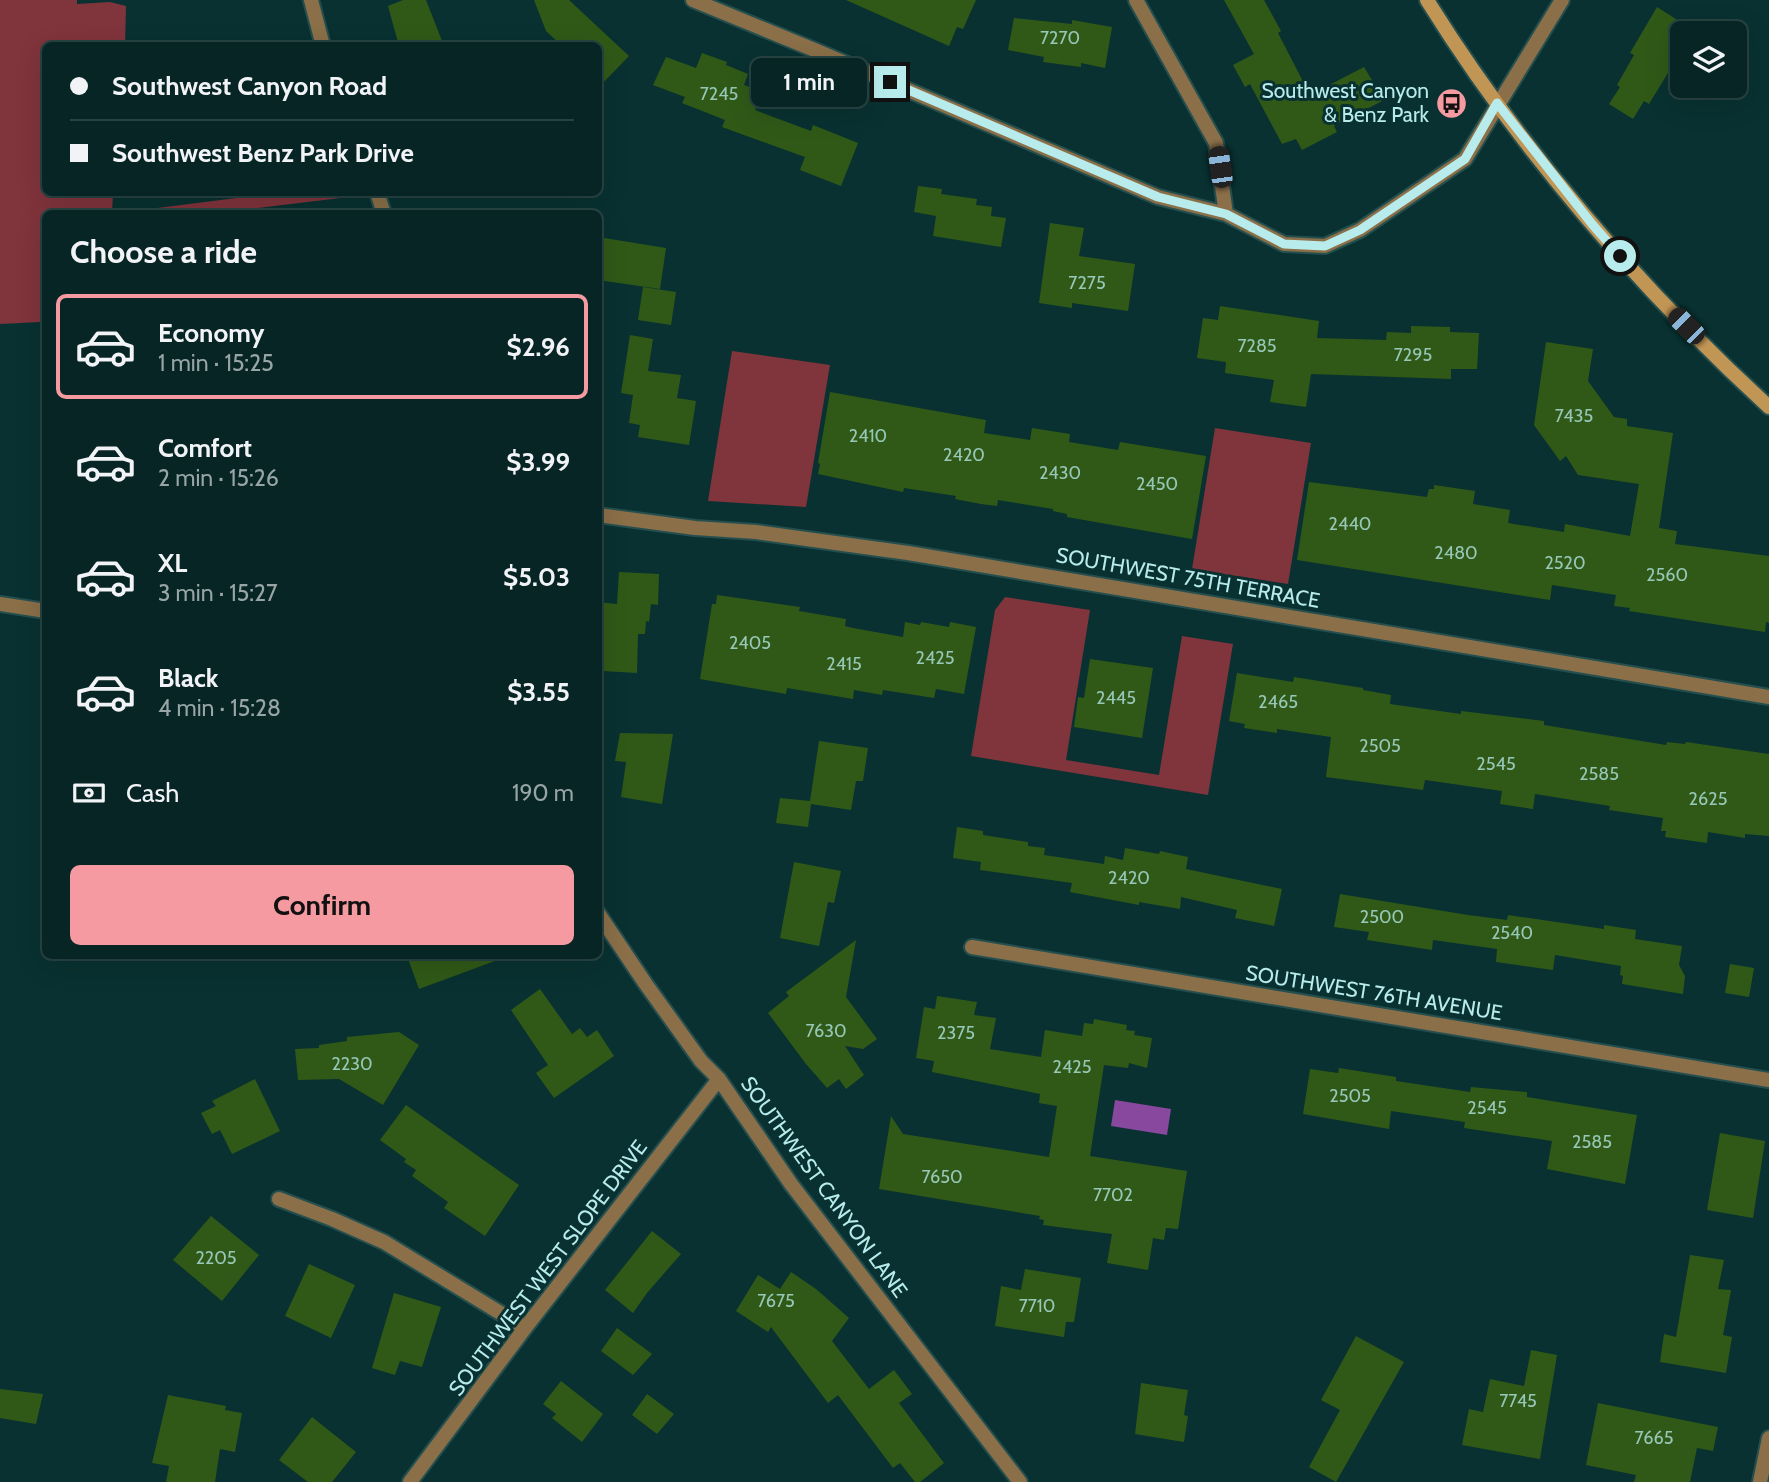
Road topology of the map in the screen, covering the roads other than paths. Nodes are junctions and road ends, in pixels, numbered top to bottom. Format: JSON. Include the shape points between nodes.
{"nodes":[{"id":1,"x":311,"y":0,"type":"edge"},
{"id":2,"x":693,"y":0,"type":"edge"},
{"id":3,"x":1136,"y":0,"type":"edge"},
{"id":4,"x":1427,"y":0,"type":"edge"},
{"id":5,"x":1562,"y":0,"type":"edge"},
{"id":6,"x":322,"y":42,"type":"edge"},
{"id":7,"x":1497,"y":103,"type":"junction"},
{"id":8,"x":1226,"y":214,"type":"junction"},
{"id":9,"x":1769,"y":407,"type":"edge"},
{"id":10,"x":602,"y":515,"type":"edge"},
{"id":11,"x":0,"y":604,"type":"edge"},
{"id":12,"x":42,"y":610,"type":"edge"},
{"id":13,"x":1769,"y":697,"type":"edge"},
{"id":14,"x":602,"y":919,"type":"edge"},
{"id":15,"x":972,"y":947,"type":"dead end"},
{"id":16,"x":719,"y":1079,"type":"junction"},
{"id":17,"x":1769,"y":1080,"type":"edge"},
{"id":18,"x":279,"y":1199,"type":"dead end"},
{"id":19,"x":525,"y":1328,"type":"junction"},
{"id":20,"x":1769,"y":1438,"type":"edge"},
{"id":21,"x":410,"y":1482,"type":"edge"},
{"id":22,"x":1020,"y":1482,"type":"edge"},
{"id":23,"x":1760,"y":1482,"type":"edge"}],
"edges":[{"from":1,"to":6,"type":"street"},
{"from":2,"to":8,"type":"street","via":[[1158,197]]},
{"from":3,"to":8,"type":"street","via":[[1216,143]]},
{"from":4,"to":7,"type":"main road"},
{"from":5,"to":7,"type":"street"},
{"from":7,"to":8,"type":"street","via":[[1465,159],[1360,230],[1325,246],[1284,244]]},
{"from":7,"to":9,"type":"main road","via":[[1648,288]]},
{"from":10,"to":13,"type":"street","name":"SOUTHWEST 75TH TERRACE","via":[[908,553]]},
{"from":11,"to":12,"type":"street"},
{"from":14,"to":16,"type":"street","name":"SOUTHWEST CANYON LANE","via":[[701,1061]]},
{"from":15,"to":17,"type":"street","name":"SOUTHWEST 76TH AVENUE"},
{"from":16,"to":19,"type":"street","name":"SOUTHWEST WEST SLOPE DRIVE"},
{"from":16,"to":22,"type":"street","name":"SOUTHWEST CANYON LANE","via":[[791,1184]]},
{"from":18,"to":19,"type":"street","via":[[384,1242]]},
{"from":19,"to":21,"type":"street","name":"SOUTHWEST WEST SLOPE DRIVE"},
{"from":20,"to":23,"type":"street"}]}
